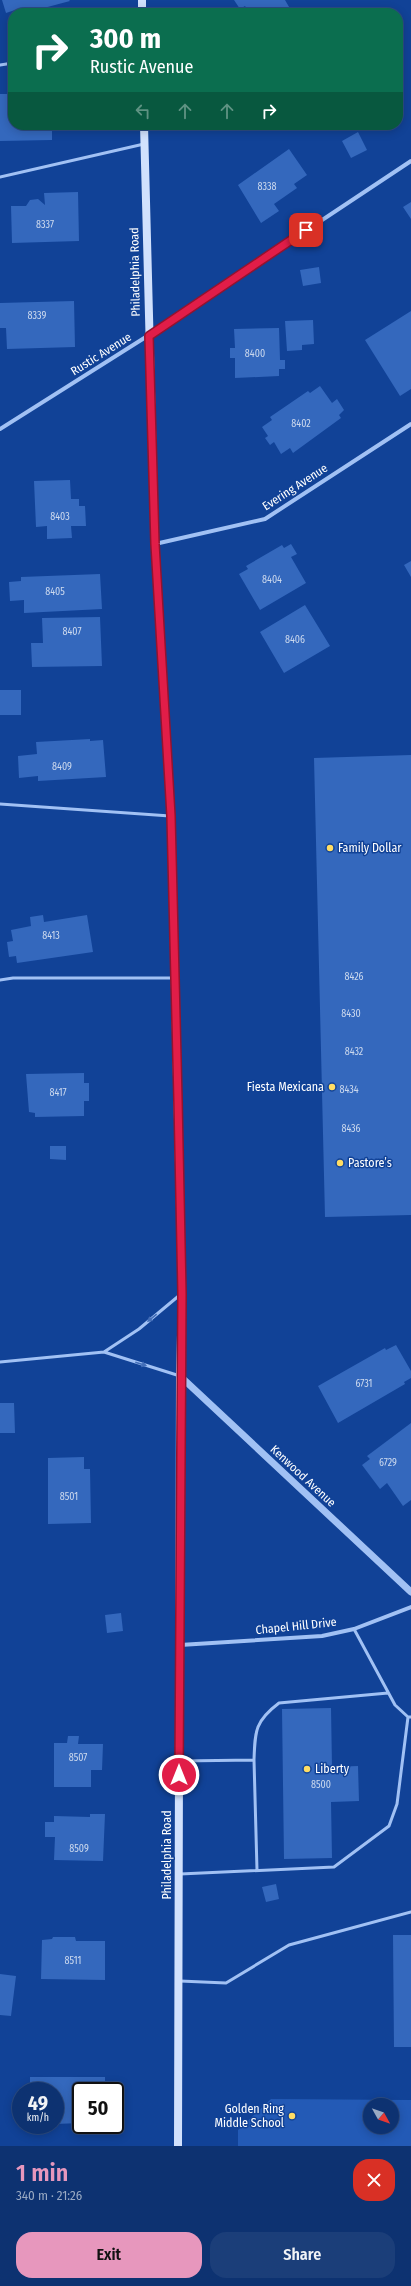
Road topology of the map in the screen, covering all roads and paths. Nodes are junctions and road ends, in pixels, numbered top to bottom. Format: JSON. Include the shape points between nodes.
{"nodes":[{"id":1,"x":144,"y":130,"type":"edge"},
{"id":2,"x":144,"y":144,"type":"junction"},
{"id":3,"x":411,"y":160,"type":"edge"},
{"id":4,"x":0,"y":177,"type":"edge"},
{"id":5,"x":149,"y":336,"type":"junction"},
{"id":6,"x":411,"y":424,"type":"edge"},
{"id":7,"x":0,"y":429,"type":"edge"},
{"id":8,"x":155,"y":544,"type":"junction"},
{"id":9,"x":0,"y":804,"type":"edge"},
{"id":10,"x":171,"y":816,"type":"junction"},
{"id":11,"x":175,"y":978,"type":"junction"},
{"id":12,"x":0,"y":980,"type":"edge"},
{"id":13,"x":182,"y":1294,"type":"junction"},
{"id":14,"x":104,"y":1352,"type":"junction"},
{"id":15,"x":0,"y":1362,"type":"edge"},
{"id":16,"x":180,"y":1376,"type":"junction"},
{"id":17,"x":411,"y":1592,"type":"edge"},
{"id":18,"x":411,"y":1607,"type":"edge"},
{"id":19,"x":354,"y":1629,"type":"junction"},
{"id":20,"x":179,"y":1645,"type":"junction"},
{"id":21,"x":388,"y":1693,"type":"junction"},
{"id":22,"x":410,"y":1717,"type":"edge"},
{"id":23,"x":254,"y":1760,"type":"junction"},
{"id":24,"x":179,"y":1761,"type":"junction"},
{"id":25,"x":257,"y":1870,"type":"junction"},
{"id":26,"x":178,"y":1874,"type":"junction"},
{"id":27,"x":411,"y":1912,"type":"edge"},
{"id":28,"x":178,"y":1981,"type":"junction"},
{"id":29,"x":178,"y":2146,"type":"edge"}],
"edges":[{"from":1,"to":2,"type":"main road","name":"Philadelphia Road"},
{"from":2,"to":4,"type":"lane"},
{"from":2,"to":5,"type":"main road","name":"Philadelphia Road"},
{"from":3,"to":5,"type":"street","name":"Rustic Avenue"},
{"from":5,"to":7,"type":"street","name":"Rustic Avenue"},
{"from":5,"to":8,"type":"main road","name":"Philadelphia Road"},
{"from":6,"to":8,"type":"street","name":"Evering Avenue","via":[[265,519]]},
{"from":8,"to":10,"type":"main road","name":"Philadelphia Road"},
{"from":9,"to":10,"type":"lane"},
{"from":10,"to":11,"type":"main road","name":"Philadelphia Road"},
{"from":11,"to":12,"type":"lane"},
{"from":11,"to":13,"type":"main road","name":"Philadelphia Road"},
{"from":13,"to":14,"type":"lane","one_way":true,"via":[[139,1329]]},
{"from":13,"to":16,"type":"main road","name":"Philadelphia Road"},
{"from":14,"to":15,"type":"lane"},
{"from":14,"to":16,"type":"lane","one_way":true},
{"from":16,"to":17,"type":"street","name":"Kenwood Avenue"},
{"from":16,"to":20,"type":"main road","name":"Philadelphia Road"},
{"from":18,"to":19,"type":"street","name":"Chapel Hill Drive"},
{"from":19,"to":20,"type":"street","name":"Chapel Hill Drive","via":[[322,1636]]},
{"from":19,"to":21,"type":"lane"},
{"from":20,"to":24,"type":"main road","name":"Philadelphia Road"},
{"from":21,"to":22,"type":"lane","via":[[395,1705]]},
{"from":21,"to":23,"type":"lane","via":[[279,1703],[265,1714],[255,1730]]},
{"from":22,"to":25,"type":"lane","via":[[397,1804],[389,1826],[334,1868]]},
{"from":23,"to":24,"type":"lane"},
{"from":23,"to":25,"type":"lane"},
{"from":24,"to":26,"type":"main road","name":"Philadelphia Road"},
{"from":25,"to":26,"type":"lane"},
{"from":26,"to":28,"type":"main road","name":"Philadelphia Road"},
{"from":27,"to":28,"type":"lane","via":[[289,1945],[226,1983]]},
{"from":28,"to":29,"type":"main road","name":"Philadelphia Road"}]}
